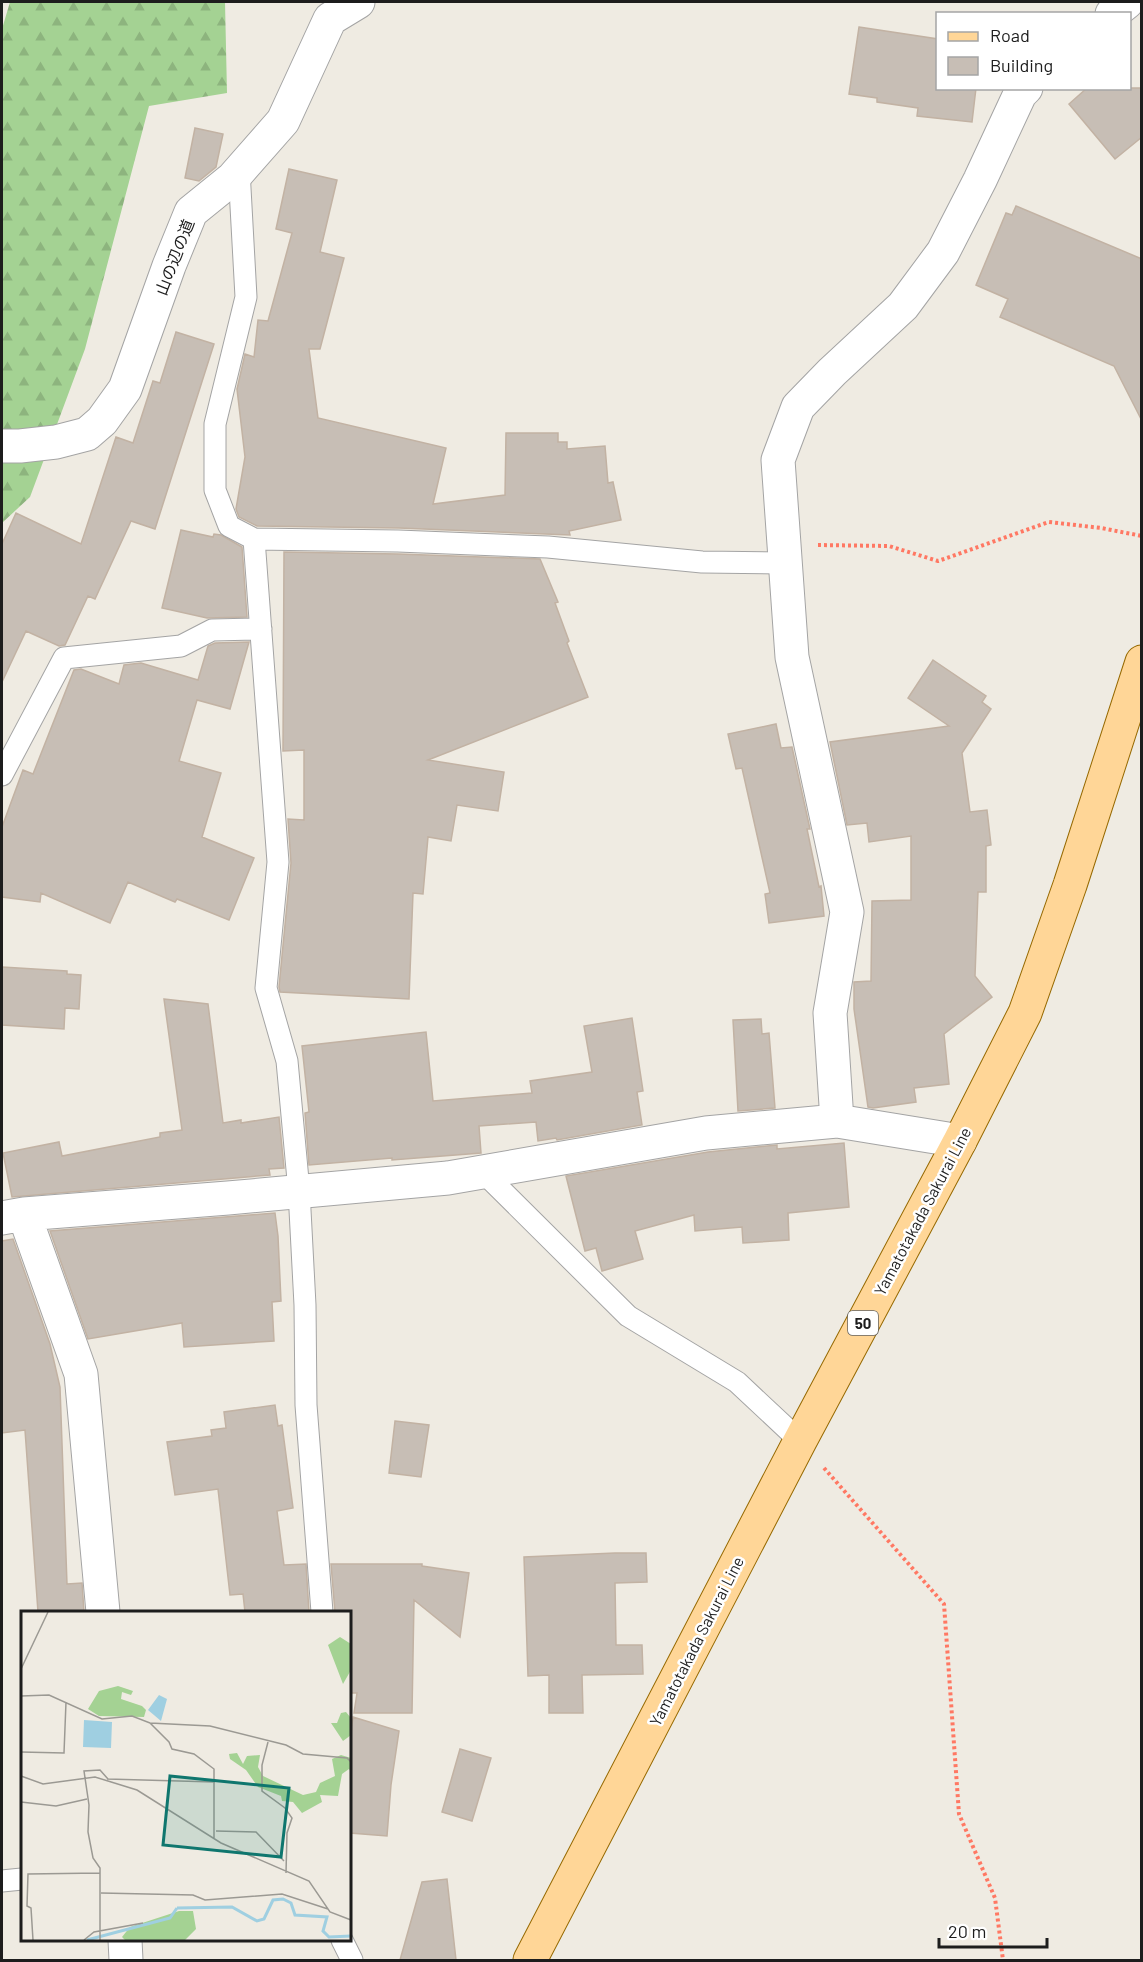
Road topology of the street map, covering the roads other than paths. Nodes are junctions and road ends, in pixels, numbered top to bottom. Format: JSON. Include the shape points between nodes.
{"nodes":[{"id":1,"x":358,"y":2,"type":"edge"},
{"id":2,"x":1127,"y":2,"type":"edge"},
{"id":3,"x":1114,"y":12,"type":"edge"},
{"id":4,"x":1024,"y":90,"type":"edge"},
{"id":5,"x":239,"y":170,"type":"junction"},
{"id":6,"x":2,"y":446,"type":"edge"},
{"id":7,"x":254,"y":540,"type":"junction"},
{"id":8,"x":785,"y":554,"type":"junction"},
{"id":9,"x":261,"y":629,"type":"junction"},
{"id":10,"x":1142,"y":662,"type":"edge"},
{"id":11,"x":2,"y":775,"type":"edge"},
{"id":12,"x":837,"y":1121,"type":"junction"},
{"id":13,"x":960,"y":1141,"type":"junction"},
{"id":14,"x":483,"y":1172,"type":"junction"},
{"id":15,"x":299,"y":1191,"type":"junction"},
{"id":16,"x":13,"y":1216,"type":"edge"},
{"id":17,"x":800,"y":1441,"type":"junction"},
{"id":18,"x":103,"y":1611,"type":"edge"},
{"id":19,"x":322,"y":1611,"type":"edge"},
{"id":20,"x":21,"y":1879,"type":"edge"},
{"id":21,"x":2,"y":1881,"type":"edge"},
{"id":22,"x":125,"y":1941,"type":"edge"},
{"id":23,"x":342,"y":1941,"type":"edge"},
{"id":24,"x":126,"y":1960,"type":"edge"},
{"id":25,"x":352,"y":1960,"type":"edge"},
{"id":26,"x":530,"y":1960,"type":"edge"}],
"edges":[{"from":1,"to":5,"type":"street","name":"山の辺の道","via":[[330,19],[283,121]]},
{"from":2,"to":3,"type":"street"},
{"from":4,"to":8,"type":"street","via":[[943,252],[903,306],[798,407],[778,460]]},
{"from":5,"to":6,"type":"street","name":"山の辺の道","via":[[191,212],[125,389],[102,421],[87,434],[56,442]]},
{"from":5,"to":7,"type":"lane","via":[[246,297],[215,424],[215,490],[229,526]]},
{"from":7,"to":8,"type":"lane","via":[[548,547],[702,562]]},
{"from":7,"to":9,"type":"lane"},
{"from":8,"to":12,"type":"street","via":[[792,657],[847,912],[830,1013]]},
{"from":9,"to":11,"type":"lane","via":[[212,630],[181,646],[64,658]]},
{"from":9,"to":15,"type":"lane","via":[[278,862],[266,988],[287,1061]]},
{"from":10,"to":13,"type":"main road","name":"Yamatotakada Sakurai Line","number":"50","via":[[1024,1013]]},
{"from":12,"to":13,"type":"street"},
{"from":12,"to":14,"type":"street","via":[[706,1133]]},
{"from":13,"to":17,"type":"main road","name":"Yamatotakada Sakurai Line","number":"50"},
{"from":14,"to":15,"type":"street"},
{"from":14,"to":17,"type":"lane","via":[[628,1316],[737,1382]]},
{"from":15,"to":16,"type":"street"},
{"from":15,"to":19,"type":"lane","via":[[306,1405]]},
{"from":16,"to":18,"type":"street","via":[[81,1374]]},
{"from":17,"to":26,"type":"main road","name":"Yamatotakada Sakurai Line","number":"50"},
{"from":20,"to":21,"type":"lane"},
{"from":22,"to":24,"type":"street"},
{"from":23,"to":25,"type":"lane"}]}
